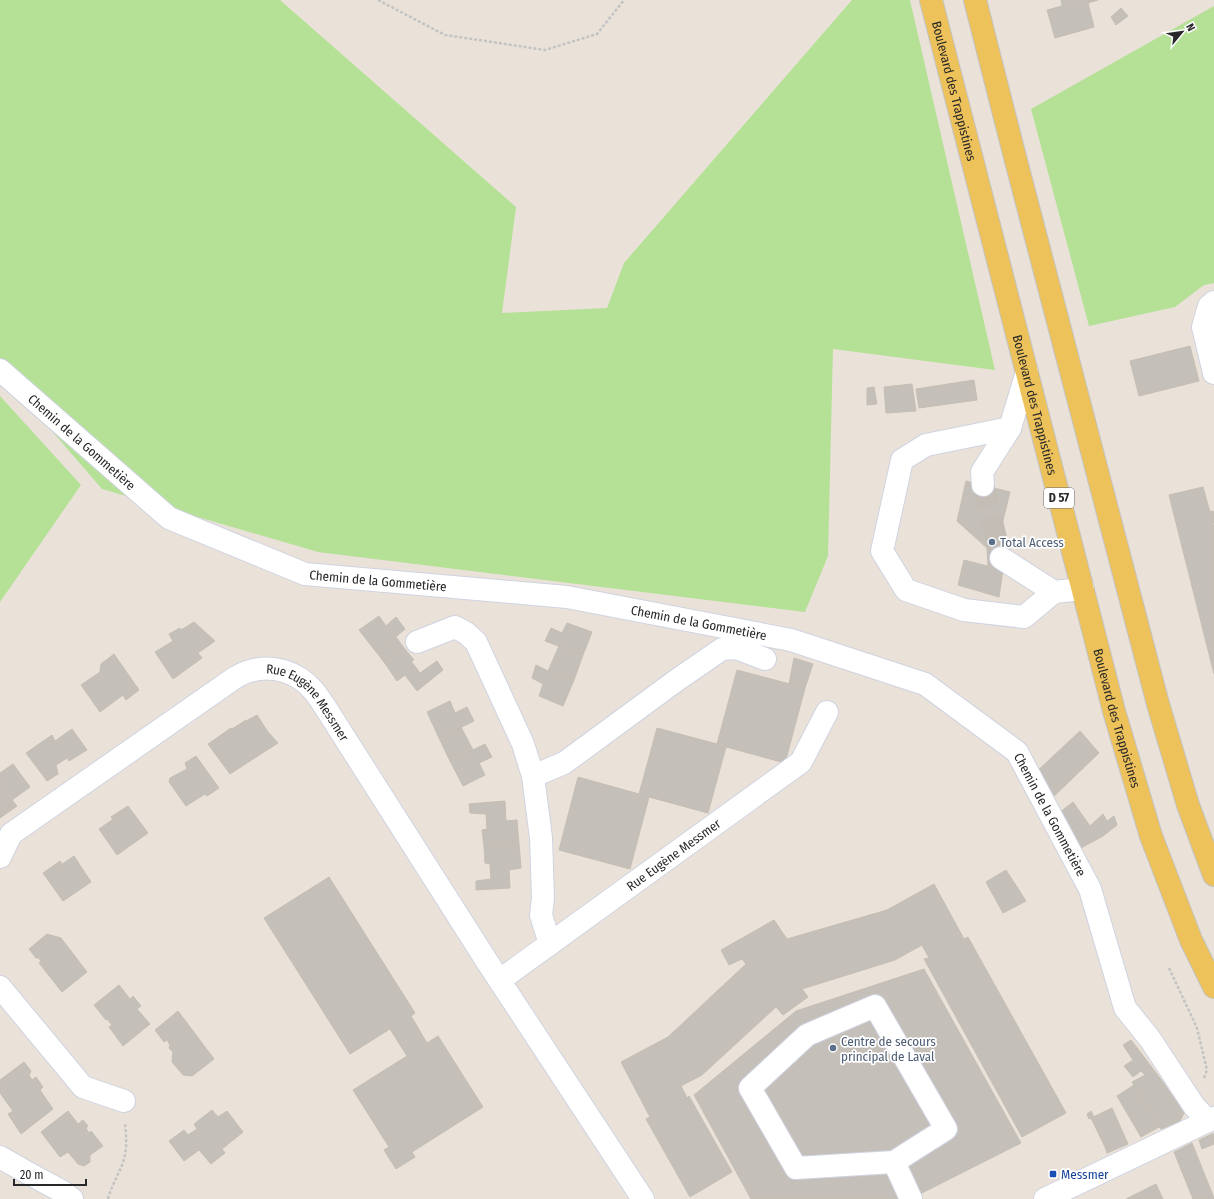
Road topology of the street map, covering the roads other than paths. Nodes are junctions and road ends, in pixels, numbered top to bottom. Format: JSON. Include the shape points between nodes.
{"nodes":[{"id":1,"x":931,"y":0,"type":"edge"},
{"id":2,"x":976,"y":0,"type":"edge"},
{"id":3,"x":1214,"y":302,"type":"edge"},
{"id":4,"x":0,"y":370,"type":"edge"},
{"id":5,"x":1027,"y":372,"type":"junction"},
{"id":6,"x":1214,"y":372,"type":"edge"},
{"id":7,"x":1010,"y":428,"type":"junction"},
{"id":8,"x":983,"y":485,"type":"tunnel mouth"},
{"id":9,"x":1002,"y":558,"type":"tunnel mouth"},
{"id":10,"x":1083,"y":589,"type":"junction"},
{"id":11,"x":1054,"y":592,"type":"junction"},
{"id":12,"x":417,"y":642,"type":"dead end"},
{"id":13,"x":765,"y":659,"type":"dead end"},
{"id":14,"x":827,"y":712,"type":"dead end"},
{"id":15,"x":533,"y":776,"type":"junction"},
{"id":16,"x":0,"y":857,"type":"edge"},
{"id":17,"x":1214,"y":875,"type":"edge"},
{"id":18,"x":550,"y":944,"type":"junction"},
{"id":19,"x":500,"y":980,"type":"junction"},
{"id":20,"x":0,"y":987,"type":"edge"},
{"id":21,"x":1214,"y":987,"type":"edge"},
{"id":22,"x":124,"y":1101,"type":"road end"},
{"id":23,"x":1205,"y":1115,"type":"edge"},
{"id":24,"x":0,"y":1157,"type":"edge"},
{"id":25,"x":894,"y":1162,"type":"junction"},
{"id":26,"x":72,"y":1199,"type":"edge"},
{"id":27,"x":643,"y":1199,"type":"edge"},
{"id":28,"x":911,"y":1199,"type":"edge"},
{"id":29,"x":1045,"y":1199,"type":"edge"}],
"edges":[{"from":1,"to":5,"type":"main road","name":"Boulevard des Trappistines","number":"D 57"},
{"from":2,"to":17,"type":"main road","via":[[1158,704],[1188,804]]},
{"from":3,"to":6,"type":"street","via":[[1210,306],[1203,327]]},
{"from":4,"to":23,"type":"street","name":"Chemin de la Gommetière","via":[[169,518],[305,574],[567,597],[791,640],[925,684],[1017,752],[1090,889],[1125,1008]]},
{"from":5,"to":7,"type":"street"},
{"from":5,"to":10,"type":"main road","name":"Boulevard des Trappistines","number":"D 57"},
{"from":7,"to":8,"type":"street","via":[[982,472]]},
{"from":7,"to":11,"type":"street","via":[[926,445],[902,460],[882,551],[906,590],[964,610],[1024,617]]},
{"from":9,"to":11,"type":"street"},
{"from":10,"to":11,"type":"street"},
{"from":10,"to":21,"type":"main road","name":"Boulevard des Trappistines","number":"D 57","via":[[1114,711],[1152,836],[1190,940]]},
{"from":12,"to":15,"type":"street","via":[[455,627],[476,642],[523,744]]},
{"from":13,"to":15,"type":"street","via":[[736,648],[722,649],[564,763]]},
{"from":14,"to":18,"type":"street","name":"Rue Eugène Messmer","via":[[801,762]]},
{"from":15,"to":18,"type":"street","via":[[541,838],[541,915]]},
{"from":16,"to":19,"type":"street","name":"Rue Eugène Messmer","via":[[12,834],[233,679],[249,671],[275,669],[300,677],[313,690]]},
{"from":18,"to":19,"type":"street","name":"Rue Eugène Messmer"},
{"from":19,"to":27,"type":"street","name":"Rue Eugène Messmer"},
{"from":20,"to":22,"type":"street","via":[[83,1087]]},
{"from":23,"to":29,"type":"street"},
{"from":24,"to":26,"type":"street"},
{"from":25,"to":25,"type":"street","via":[[796,1168],[750,1088],[807,1035],[875,1006],[946,1129]]},
{"from":25,"to":28,"type":"street"}]}
